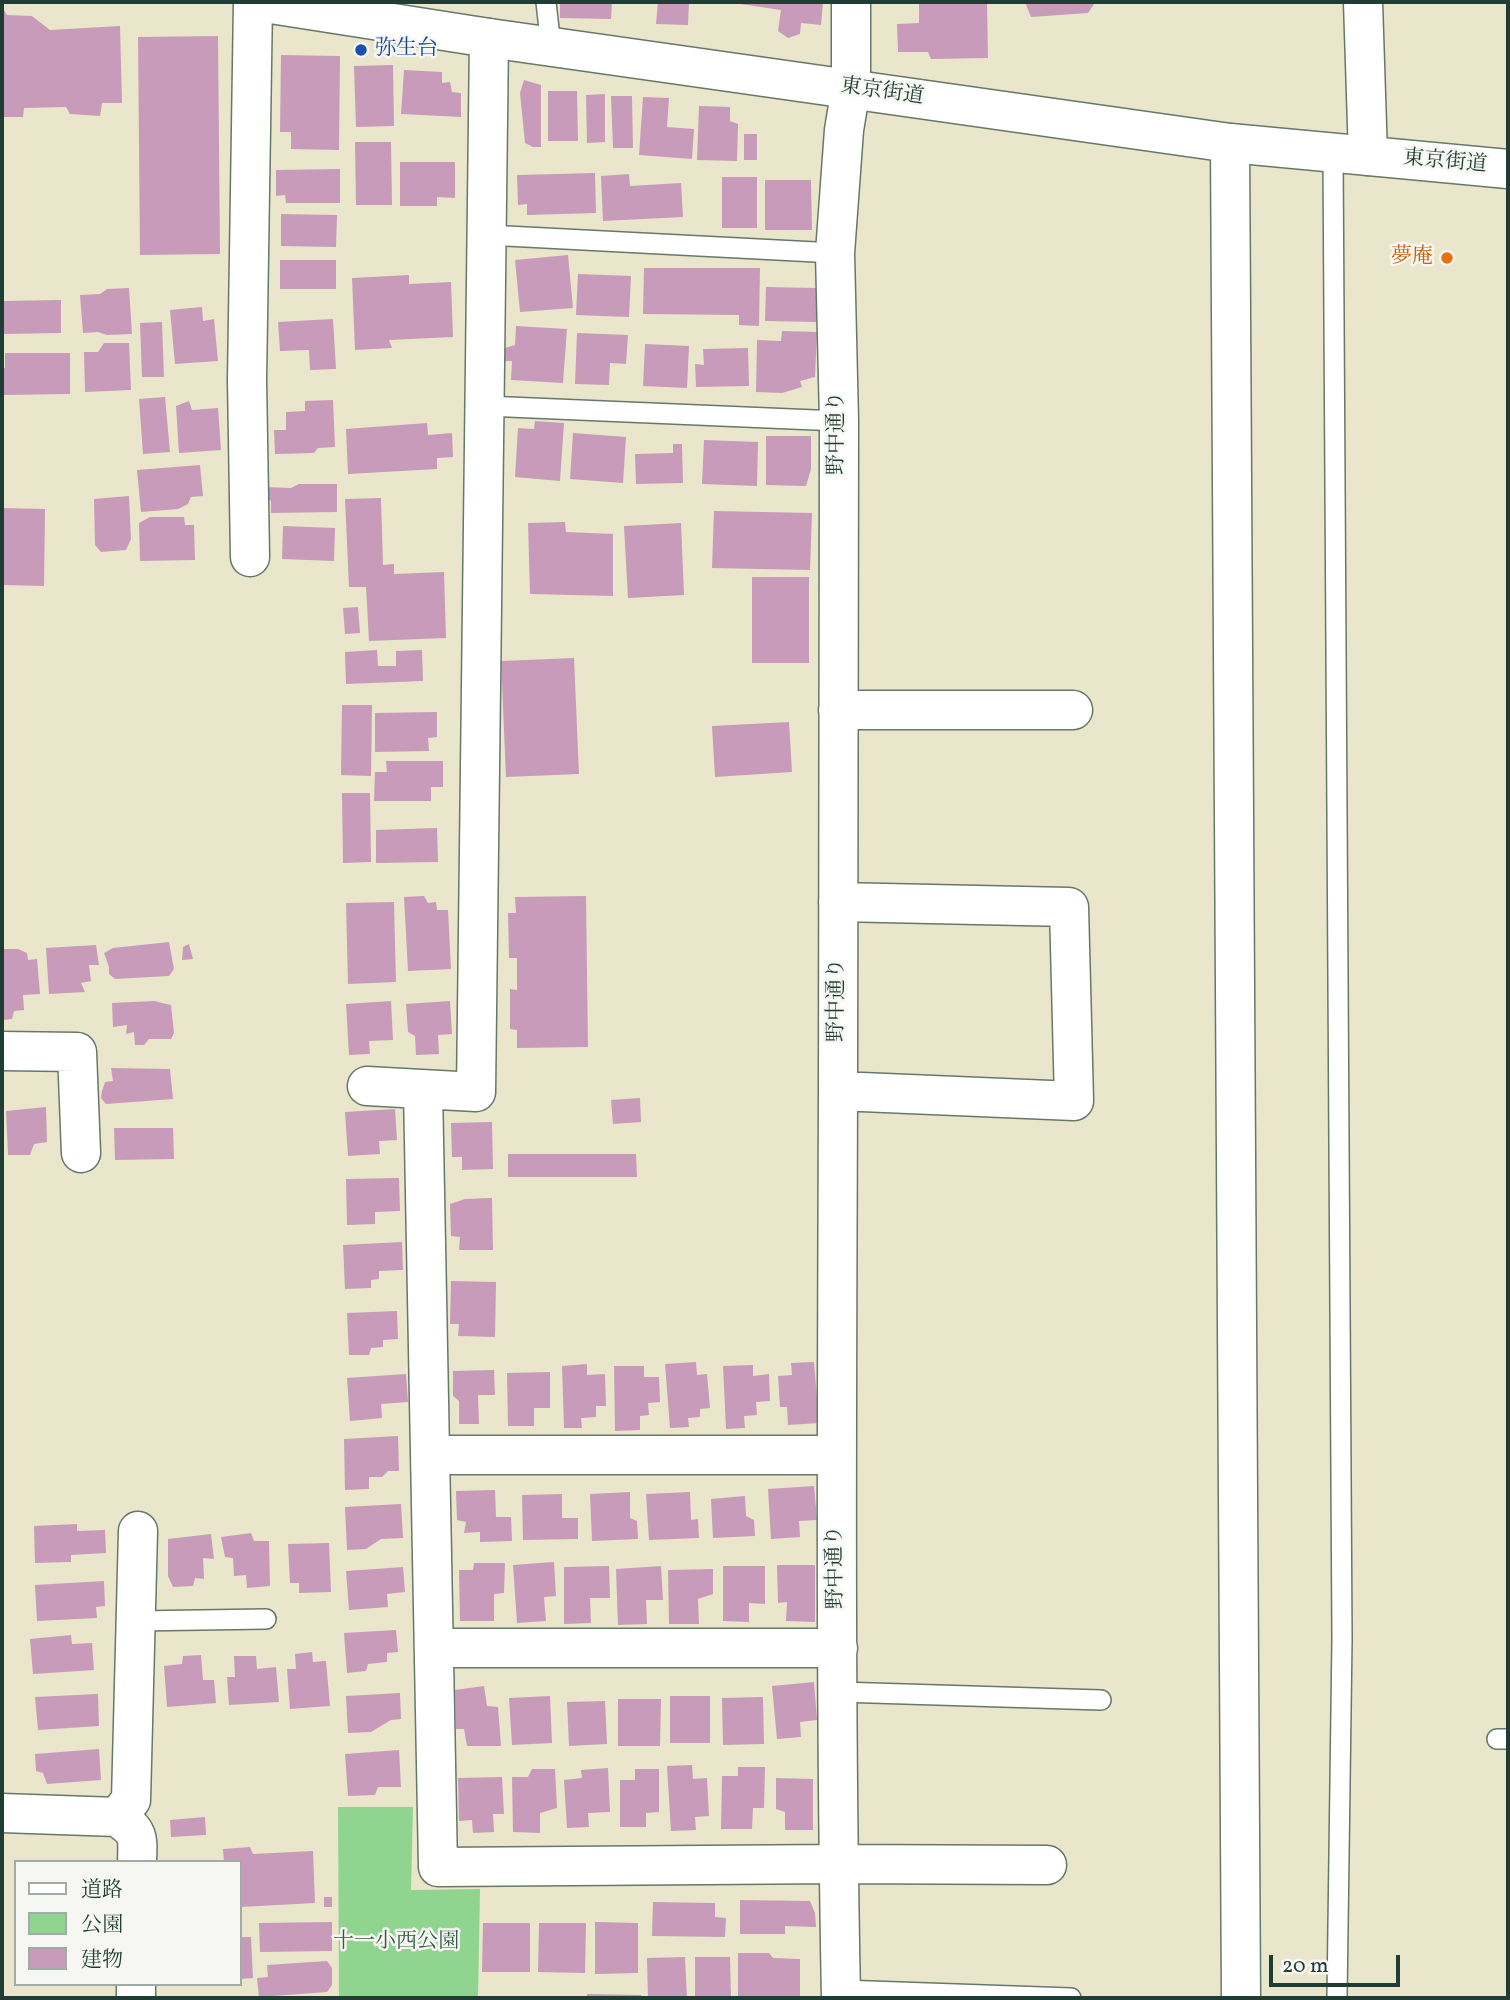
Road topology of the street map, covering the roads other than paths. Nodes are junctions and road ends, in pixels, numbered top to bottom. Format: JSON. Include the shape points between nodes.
{"nodes":[{"id":1,"x":253,"y":2,"type":"edge"},
{"id":2,"x":258,"y":2,"type":"edge"},
{"id":3,"x":546,"y":2,"type":"edge"},
{"id":4,"x":851,"y":2,"type":"edge"},
{"id":5,"x":1363,"y":2,"type":"edge"},
{"id":6,"x":489,"y":38,"type":"junction"},
{"id":7,"x":551,"y":47,"type":"junction"},
{"id":8,"x":851,"y":88,"type":"junction"},
{"id":9,"x":1230,"y":143,"type":"junction"},
{"id":10,"x":1351,"y":155,"type":"junction"},
{"id":11,"x":1508,"y":169,"type":"edge"},
{"id":12,"x":487,"y":235,"type":"junction"},
{"id":13,"x":835,"y":253,"type":"junction"},
{"id":14,"x":485,"y":406,"type":"junction"},
{"id":15,"x":839,"y":421,"type":"junction"},
{"id":16,"x":250,"y":557,"type":"dead end"},
{"id":17,"x":838,"y":710,"type":"junction"},
{"id":18,"x":1073,"y":710,"type":"dead end"},
{"id":19,"x":838,"y":902,"type":"junction"},
{"id":20,"x":2,"y":1051,"type":"edge"},
{"id":21,"x":367,"y":1086,"type":"dead end"},
{"id":22,"x":423,"y":1089,"type":"junction"},
{"id":23,"x":838,"y":1091,"type":"junction"},
{"id":24,"x":81,"y":1153,"type":"dead end"},
{"id":25,"x":430,"y":1455,"type":"junction"},
{"id":26,"x":836,"y":1455,"type":"junction"},
{"id":27,"x":138,"y":1531,"type":"dead end"},
{"id":28,"x":266,"y":1619,"type":"dead end"},
{"id":29,"x":136,"y":1621,"type":"junction"},
{"id":30,"x":433,"y":1648,"type":"junction"},
{"id":31,"x":838,"y":1648,"type":"junction"},
{"id":32,"x":839,"y":1692,"type":"junction"},
{"id":33,"x":1101,"y":1700,"type":"dead end"},
{"id":34,"x":2,"y":1813,"type":"edge"},
{"id":35,"x":117,"y":1818,"type":"junction"},
{"id":36,"x":137,"y":1860,"type":"edge"},
{"id":37,"x":838,"y":1864,"type":"junction"},
{"id":38,"x":1047,"y":1865,"type":"dead end"},
{"id":39,"x":841,"y":1994,"type":"edge"},
{"id":40,"x":1071,"y":1998,"type":"edge"},
{"id":41,"x":1241,"y":1998,"type":"edge"},
{"id":42,"x":1337,"y":1998,"type":"edge"}],
"edges":[{"from":1,"to":16,"type":"street","via":[[247,380]]},
{"from":2,"to":6,"type":"street","name":"東京街道"},
{"from":3,"to":7,"type":"lane"},
{"from":4,"to":8,"type":"street","name":"野中通り"},
{"from":5,"to":10,"type":"street"},
{"from":6,"to":7,"type":"street","name":"東京街道"},
{"from":6,"to":12,"type":"street"},
{"from":7,"to":8,"type":"street","name":"東京街道"},
{"from":8,"to":9,"type":"street","name":"東京街道"},
{"from":8,"to":13,"type":"street","name":"野中通り"},
{"from":9,"to":10,"type":"street","name":"東京街道"},
{"from":9,"to":41,"type":"street"},
{"from":10,"to":11,"type":"street","name":"東京街道"},
{"from":10,"to":42,"type":"lane"},
{"from":12,"to":13,"type":"lane"},
{"from":12,"to":14,"type":"street"},
{"from":13,"to":15,"type":"street","name":"野中通り"},
{"from":14,"to":15,"type":"lane"},
{"from":14,"to":22,"type":"street","via":[[476,1092]]},
{"from":15,"to":17,"type":"street","name":"野中通り"},
{"from":17,"to":18,"type":"street"},
{"from":17,"to":19,"type":"street","name":"野中通り"},
{"from":19,"to":23,"type":"street","name":"野中通り"},
{"from":19,"to":23,"type":"street","via":[[1069,907],[1074,1101]]},
{"from":20,"to":24,"type":"street","via":[[77,1052]]},
{"from":21,"to":22,"type":"street"},
{"from":22,"to":25,"type":"street"},
{"from":23,"to":26,"type":"street","name":"野中通り"},
{"from":25,"to":26,"type":"street"},
{"from":25,"to":30,"type":"street"},
{"from":26,"to":31,"type":"street","name":"野中通り"},
{"from":27,"to":29,"type":"street"},
{"from":28,"to":29,"type":"lane"},
{"from":29,"to":35,"type":"street","via":[[131,1800]]},
{"from":30,"to":31,"type":"street"},
{"from":30,"to":37,"type":"street","via":[[438,1867]]},
{"from":31,"to":32,"type":"street","name":"野中通り"},
{"from":32,"to":33,"type":"lane"},
{"from":32,"to":37,"type":"street","name":"野中通り"},
{"from":34,"to":35,"type":"street"},
{"from":35,"to":36,"type":"street","via":[[132,1827],[138,1838]]},
{"from":37,"to":38,"type":"street"},
{"from":37,"to":39,"type":"street","name":"野中通り"},
{"from":39,"to":40,"type":"lane"}]}
